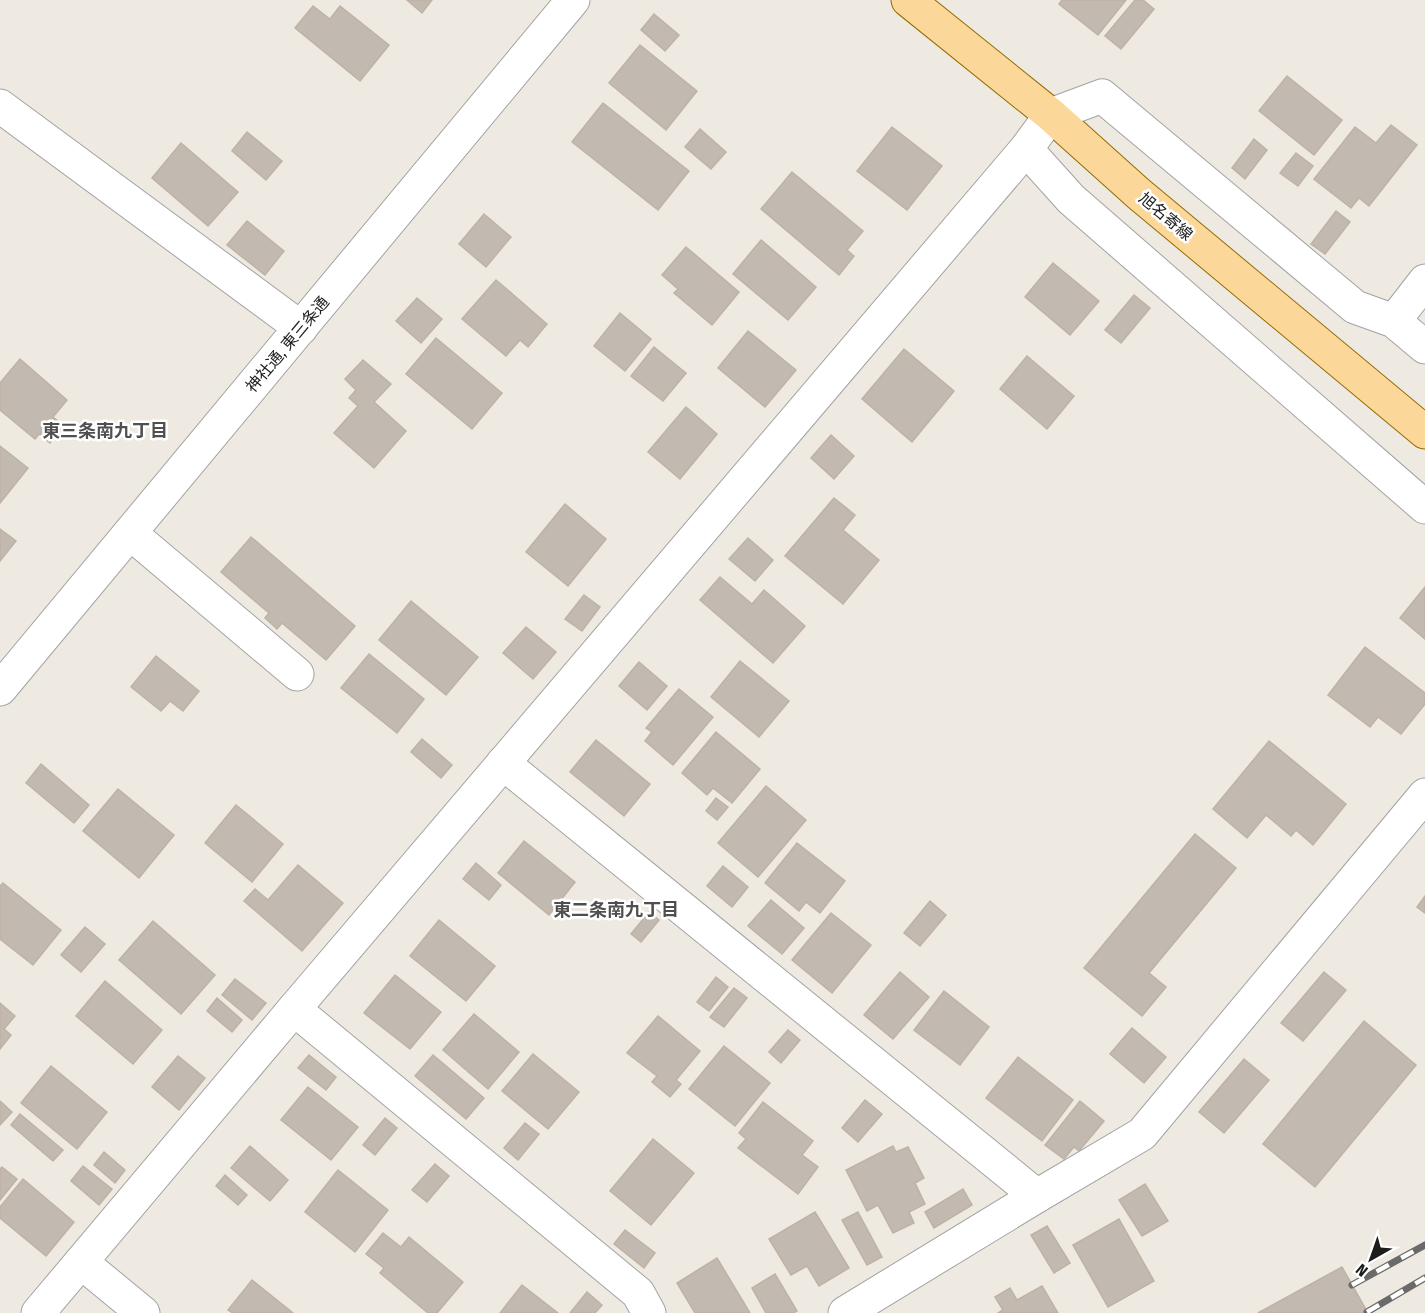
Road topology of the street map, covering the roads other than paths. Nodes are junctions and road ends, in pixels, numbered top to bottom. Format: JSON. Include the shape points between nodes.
{"nodes":[{"id":1,"x":573,"y":0,"type":"edge"},
{"id":2,"x":908,"y":0,"type":"edge"},
{"id":3,"x":0,"y":106,"type":"edge"},
{"id":4,"x":1051,"y":115,"type":"junction"},
{"id":5,"x":1026,"y":149,"type":"junction"},
{"id":6,"x":1425,"y":281,"type":"edge"},
{"id":7,"x":1394,"y":321,"type":"junction"},
{"id":8,"x":301,"y":328,"type":"junction"},
{"id":9,"x":1425,"y":347,"type":"edge"},
{"id":10,"x":1425,"y":432,"type":"edge"},
{"id":11,"x":1425,"y":507,"type":"edge"},
{"id":12,"x":130,"y":533,"type":"junction"},
{"id":13,"x":297,"y":674,"type":"dead end"},
{"id":14,"x":0,"y":688,"type":"edge"},
{"id":15,"x":503,"y":763,"type":"junction"},
{"id":16,"x":1425,"y":795,"type":"edge"},
{"id":17,"x":294,"y":1009,"type":"junction"},
{"id":18,"x":1037,"y":1196,"type":"junction"},
{"id":19,"x":81,"y":1262,"type":"junction"},
{"id":20,"x":38,"y":1313,"type":"edge"},
{"id":21,"x":143,"y":1313,"type":"edge"},
{"id":22,"x":649,"y":1313,"type":"edge"},
{"id":23,"x":845,"y":1313,"type":"edge"}],
"edges":[{"from":1,"to":8,"type":"street","name":"神社通, 東三条通"},
{"from":2,"to":4,"type":"main road","name":"旭名寄線"},
{"from":3,"to":8,"type":"street"},
{"from":4,"to":5,"type":"street"},
{"from":4,"to":7,"type":"street","via":[[1102,96],[1355,307]]},
{"from":4,"to":10,"type":"main road","name":"旭名寄線","via":[[1139,194]]},
{"from":5,"to":11,"type":"street","via":[[1071,199]]},
{"from":5,"to":15,"type":"street"},
{"from":6,"to":7,"type":"street"},
{"from":7,"to":9,"type":"street"},
{"from":8,"to":12,"type":"street","name":"神社通, 東三条通"},
{"from":12,"to":13,"type":"street"},
{"from":12,"to":14,"type":"street","name":"神社通, 東三条通"},
{"from":15,"to":17,"type":"street"},
{"from":15,"to":18,"type":"street"},
{"from":16,"to":18,"type":"street","via":[[1142,1134]]},
{"from":17,"to":19,"type":"street"},
{"from":17,"to":22,"type":"street","via":[[638,1293]]},
{"from":18,"to":23,"type":"street"},
{"from":19,"to":20,"type":"street"},
{"from":19,"to":21,"type":"street"}]}
